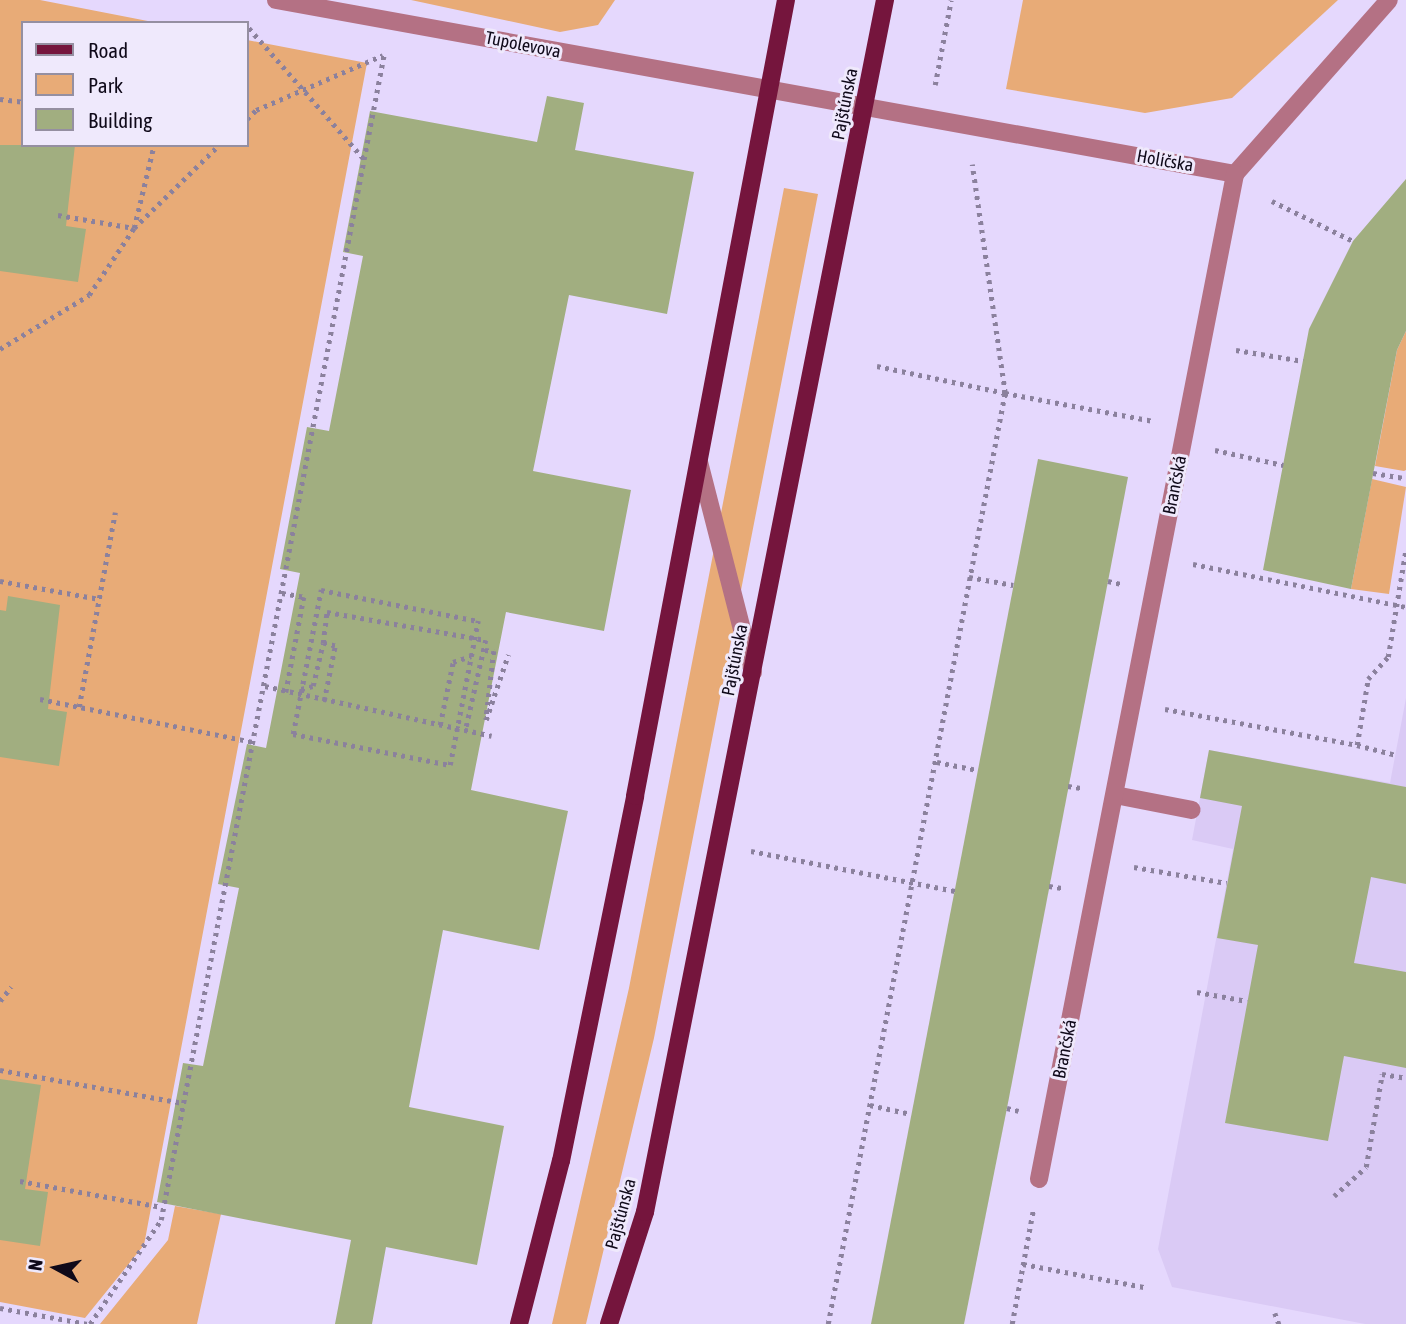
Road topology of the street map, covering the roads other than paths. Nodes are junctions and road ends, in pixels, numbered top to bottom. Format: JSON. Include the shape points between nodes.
{"nodes":[{"id":1,"x":276,"y":0,"type":"edge"},
{"id":2,"x":786,"y":0,"type":"edge"},
{"id":3,"x":885,"y":0,"type":"edge"},
{"id":4,"x":1389,"y":0,"type":"edge"},
{"id":5,"x":770,"y":91,"type":"junction"},
{"id":6,"x":865,"y":109,"type":"junction"},
{"id":7,"x":1235,"y":174,"type":"junction"},
{"id":8,"x":699,"y":462,"type":"junction"},
{"id":9,"x":754,"y":675,"type":"junction"},
{"id":10,"x":1115,"y":795,"type":"junction"},
{"id":11,"x":1192,"y":810,"type":"dead end"},
{"id":12,"x":1038,"y":1179,"type":"road end"},
{"id":13,"x":519,"y":1324,"type":"edge"},
{"id":14,"x":609,"y":1324,"type":"edge"}],
"edges":[{"from":1,"to":5,"type":"street","name":"Tupolevova"},
{"from":2,"to":5,"type":"main road"},
{"from":3,"to":6,"type":"main road","name":"Pajštúnska"},
{"from":4,"to":7,"type":"street"},
{"from":5,"to":6,"type":"street","name":"Tupolevova"},
{"from":5,"to":8,"type":"main road"},
{"from":6,"to":7,"type":"street","name":"Holíčska"},
{"from":6,"to":9,"type":"main road","name":"Pajštúnska"},
{"from":7,"to":10,"type":"street","name":"Brančská"},
{"from":8,"to":9,"type":"street"},
{"from":8,"to":13,"type":"main road","via":[[561,1161]]},
{"from":9,"to":14,"type":"main road","name":"Pajštúnska","via":[[645,1212]]},
{"from":10,"to":11,"type":"street"},
{"from":10,"to":12,"type":"street","name":"Brančská"}]}
